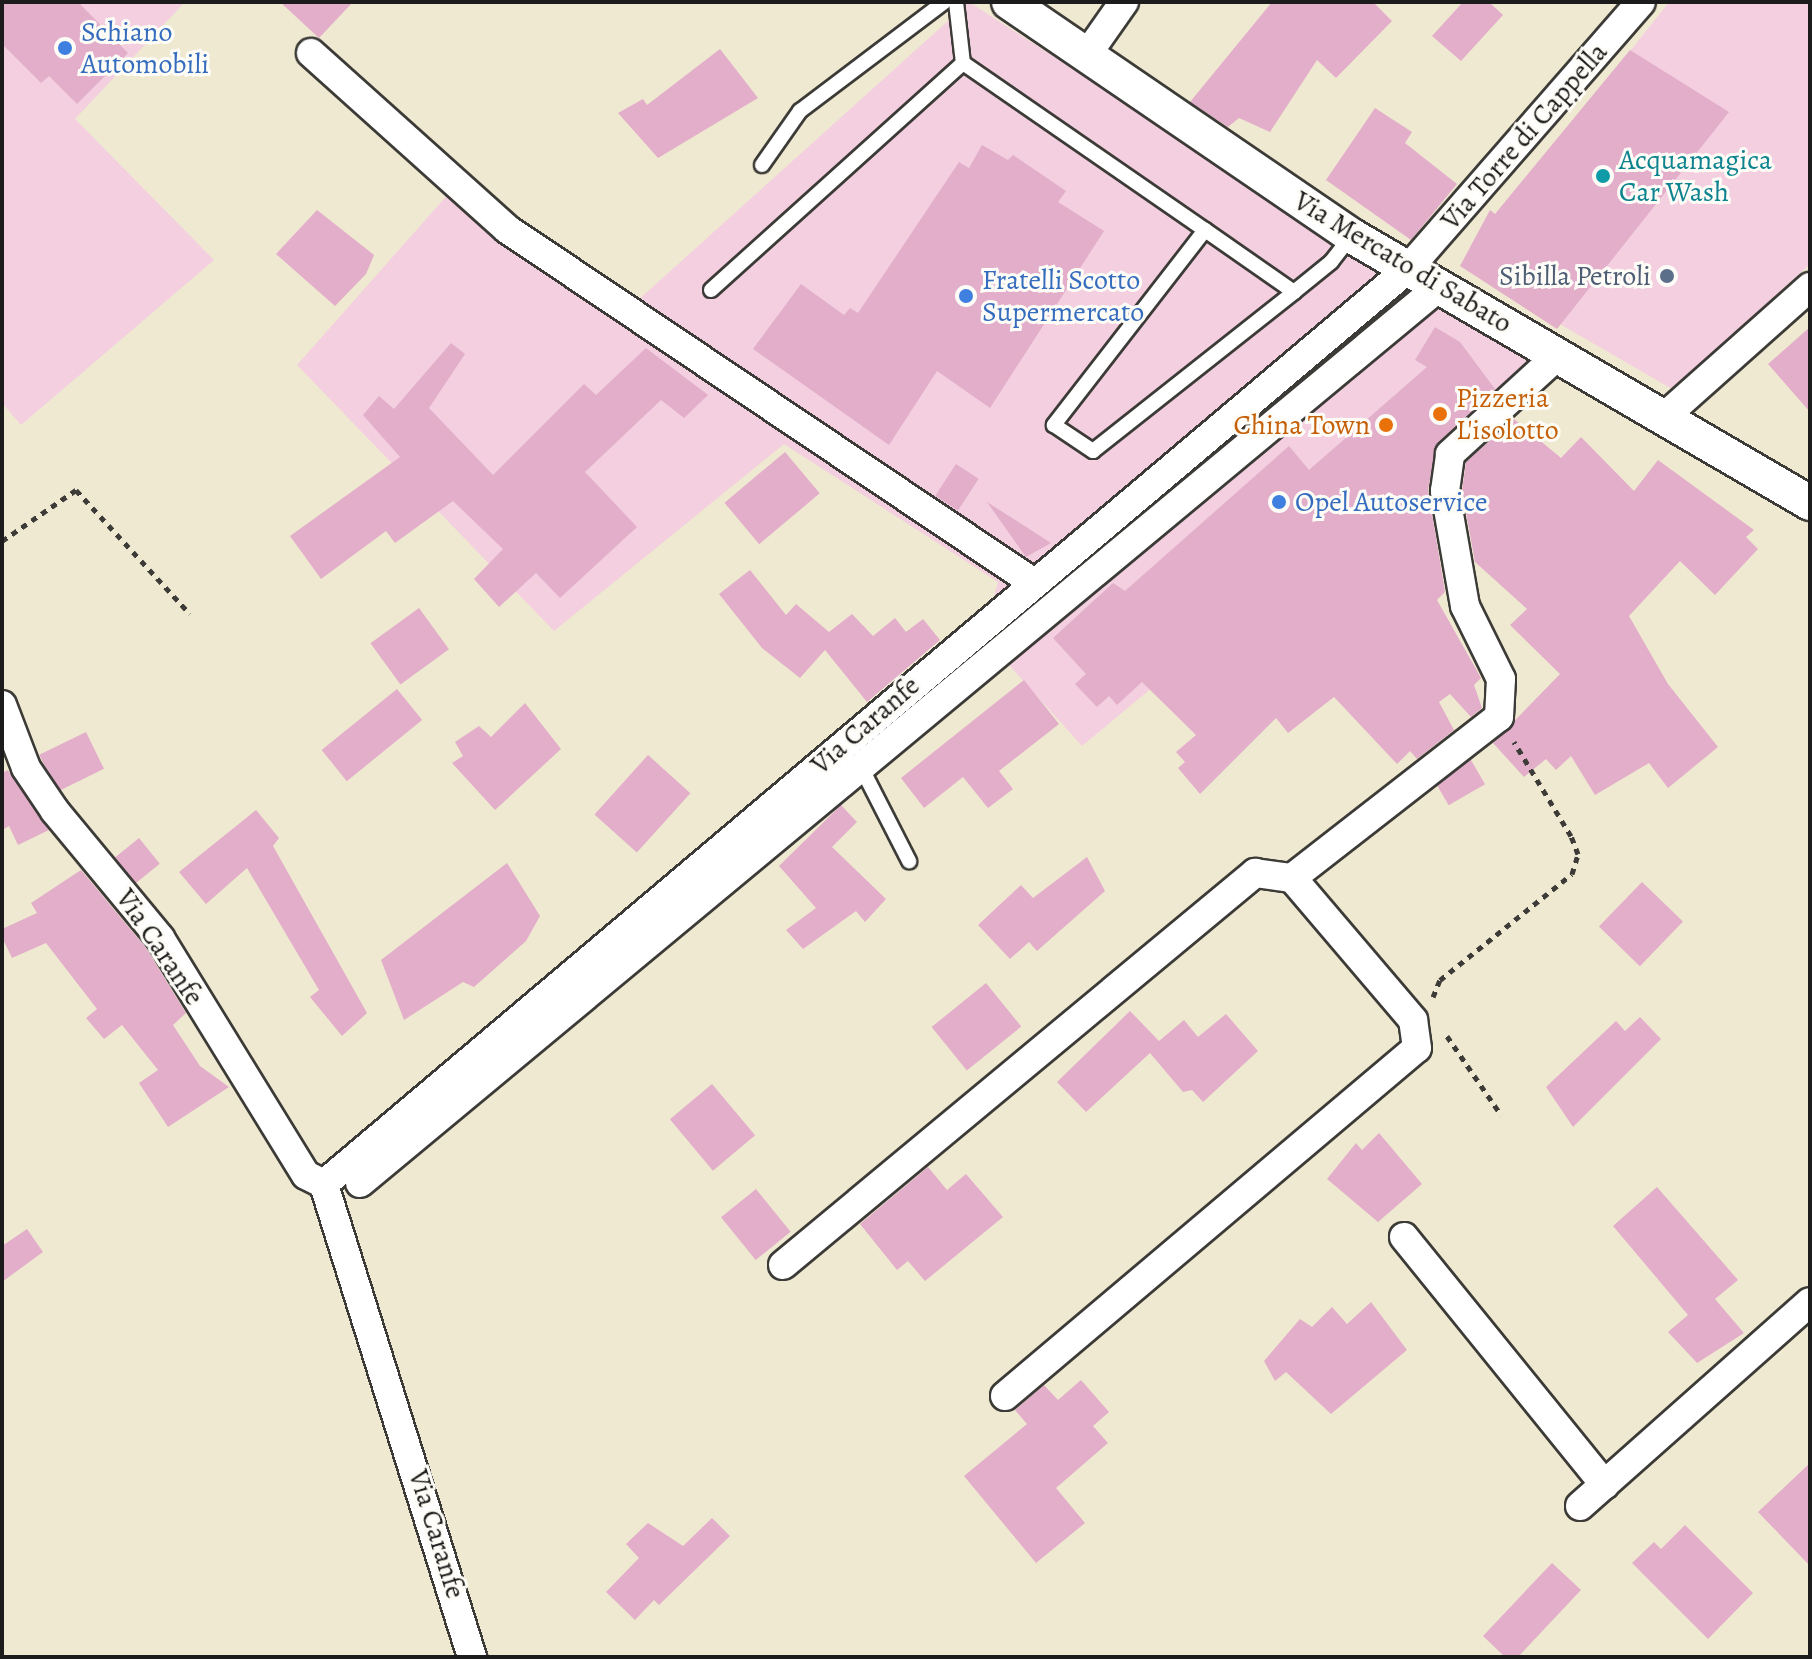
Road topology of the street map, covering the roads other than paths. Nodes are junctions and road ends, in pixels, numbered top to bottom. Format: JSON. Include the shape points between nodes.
{"nodes":[{"id":1,"x":944,"y":2,"type":"edge"},
{"id":2,"x":956,"y":2,"type":"edge"},
{"id":3,"x":1009,"y":2,"type":"edge"},
{"id":4,"x":1124,"y":2,"type":"edge"},
{"id":5,"x":1640,"y":3,"type":"edge"},
{"id":6,"x":311,"y":53,"type":"dead end"},
{"id":7,"x":1086,"y":56,"type":"junction"},
{"id":8,"x":963,"y":63,"type":"junction"},
{"id":9,"x":762,"y":165,"type":"dead end"},
{"id":10,"x":1205,"y":230,"type":"junction"},
{"id":11,"x":1352,"y":236,"type":"junction"},
{"id":12,"x":1408,"y":269,"type":"junction"},
{"id":13,"x":1439,"y":287,"type":"junction"},
{"id":14,"x":1810,"y":287,"type":"edge"},
{"id":15,"x":711,"y":290,"type":"dead end"},
{"id":16,"x":1294,"y":292,"type":"junction"},
{"id":17,"x":1559,"y":354,"type":"junction"},
{"id":18,"x":1663,"y":418,"type":"junction"},
{"id":19,"x":1810,"y":503,"type":"edge"},
{"id":20,"x":1031,"y":581,"type":"junction"},
{"id":21,"x":2,"y":705,"type":"edge"},
{"id":22,"x":861,"y":767,"type":"junction"},
{"id":23,"x":909,"y":861,"type":"dead end"},
{"id":24,"x":1292,"y":878,"type":"junction"},
{"id":25,"x":360,"y":1183,"type":"dead end"},
{"id":26,"x":324,"y":1184,"type":"junction"},
{"id":27,"x":1404,"y":1237,"type":"dead end"},
{"id":28,"x":783,"y":1265,"type":"dead end"},
{"id":29,"x":1810,"y":1302,"type":"edge"},
{"id":30,"x":1005,"y":1396,"type":"dead end"},
{"id":31,"x":1605,"y":1485,"type":"junction"},
{"id":32,"x":1580,"y":1506,"type":"dead end"},
{"id":33,"x":472,"y":1657,"type":"edge"}],
"edges":[{"from":1,"to":9,"type":"lane","via":[[800,111]]},
{"from":2,"to":8,"type":"lane"},
{"from":3,"to":7,"type":"street","name":"Via Mercato di Sabato"},
{"from":4,"to":7,"type":"street"},
{"from":5,"to":12,"type":"street","name":"Via Torre di Cappella"},
{"from":6,"to":20,"type":"street","via":[[507,229]]},
{"from":7,"to":11,"type":"street","name":"Via Mercato di Sabato"},
{"from":8,"to":10,"type":"lane"},
{"from":8,"to":15,"type":"lane"},
{"from":10,"to":16,"type":"lane"},
{"from":10,"to":16,"type":"lane","via":[[1054,425],[1093,451]]},
{"from":11,"to":12,"type":"street","name":"Via Mercato di Sabato"},
{"from":11,"to":16,"type":"lane"},
{"from":12,"to":13,"type":"street","name":"Via Mercato di Sabato"},
{"from":12,"to":20,"type":"street","name":"Via Caranfe"},
{"from":13,"to":17,"type":"street","name":"Via Mercato di Sabato"},
{"from":13,"to":22,"type":"street"},
{"from":14,"to":18,"type":"street"},
{"from":17,"to":18,"type":"street","name":"Via Mercato di Sabato"},
{"from":17,"to":24,"type":"street","via":[[1450,454],[1445,491],[1465,606],[1501,679],[1499,717]]},
{"from":18,"to":19,"type":"street","name":"Via Mercato di Sabato"},
{"from":20,"to":26,"type":"street","name":"Via Caranfe"},
{"from":21,"to":26,"type":"street","name":"Via Caranfe","via":[[40,790],[160,938],[306,1175]]},
{"from":22,"to":23,"type":"lane"},
{"from":22,"to":25,"type":"street"},
{"from":24,"to":28,"type":"street","via":[[1255,873]]},
{"from":24,"to":30,"type":"street","via":[[1413,1020],[1417,1048]]},
{"from":26,"to":33,"type":"street","name":"Via Caranfe"},
{"from":27,"to":31,"type":"street"},
{"from":29,"to":31,"type":"street"},
{"from":31,"to":32,"type":"street"}]}
